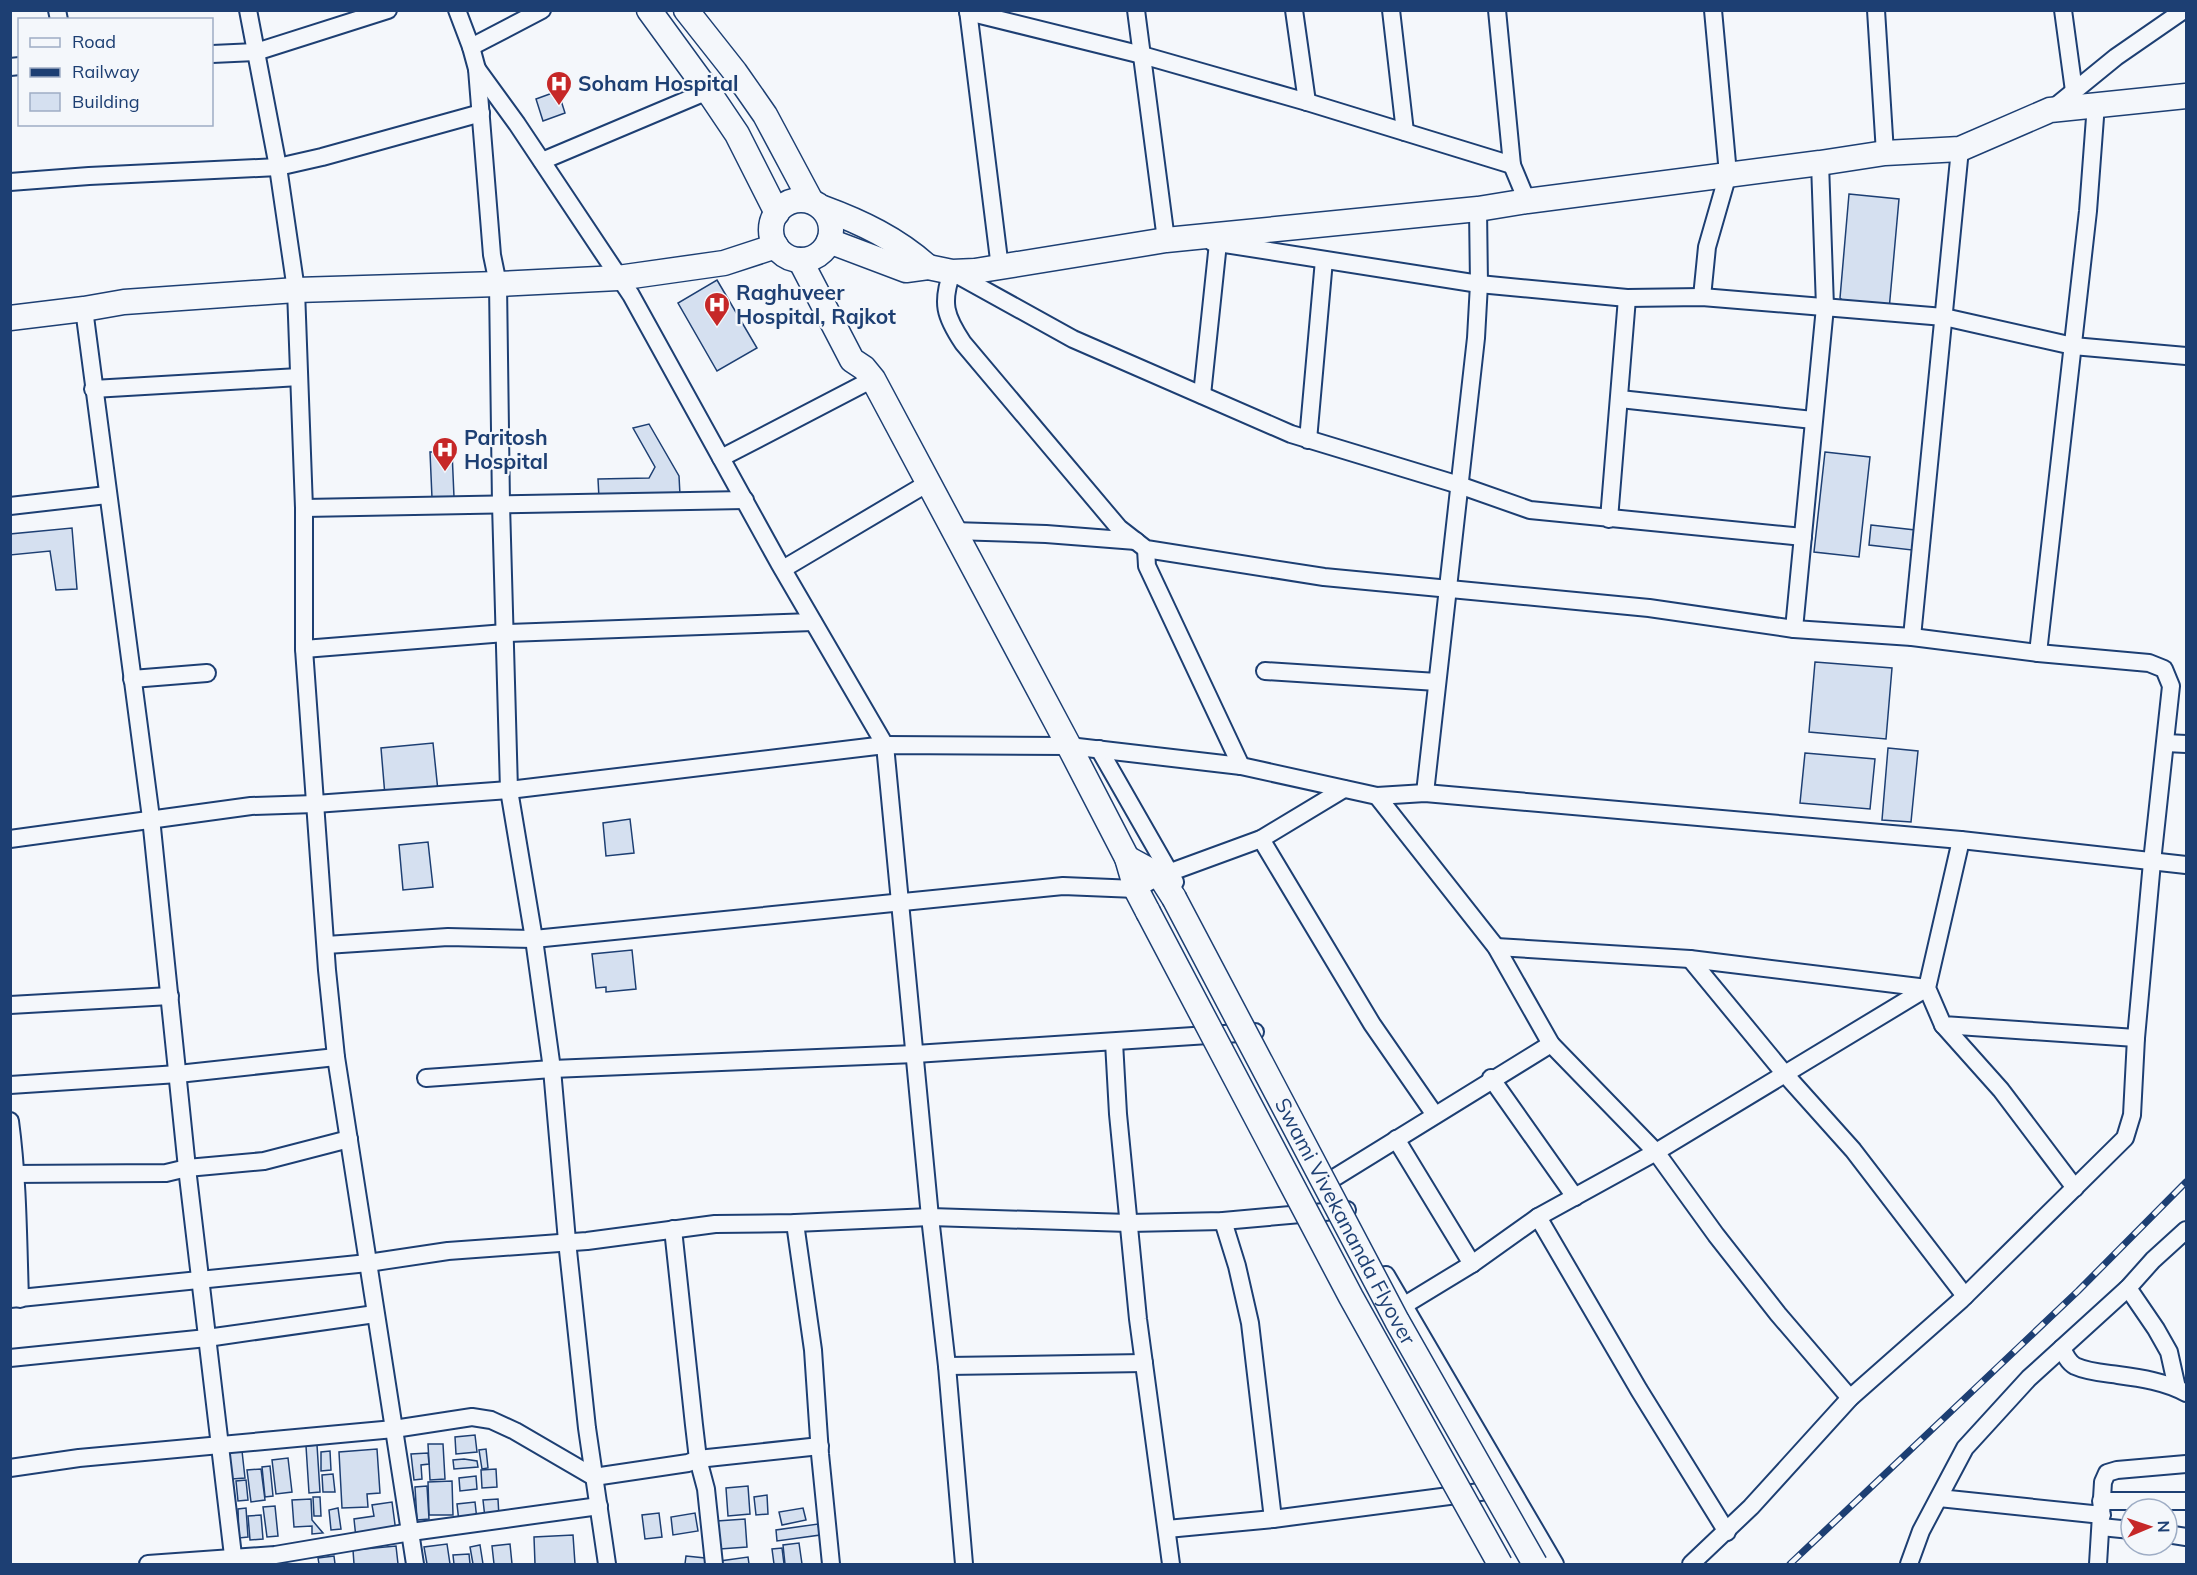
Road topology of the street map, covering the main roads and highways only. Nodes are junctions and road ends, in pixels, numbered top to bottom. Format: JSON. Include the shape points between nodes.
{"nodes":[{"id":1,"x":649,"y":10,"type":"edge"},
{"id":2,"x":686,"y":10,"type":"edge"},
{"id":3,"x":2187,"y":96,"type":"edge"},
{"id":4,"x":817,"y":204,"type":"junction"},
{"id":5,"x":777,"y":213,"type":"junction"},
{"id":6,"x":776,"y":246,"type":"junction"},
{"id":7,"x":815,"y":253,"type":"junction"},
{"id":8,"x":928,"y":267,"type":"junction"},
{"id":9,"x":10,"y":318,"type":"edge"},
{"id":10,"x":1127,"y":858,"type":"junction"},
{"id":11,"x":1500,"y":1564,"type":"edge"},
{"id":12,"x":1534,"y":1564,"type":"edge"}],
"edges":[{"from":1,"to":5,"type":"main road","via":[[736,134]]},
{"from":2,"to":4,"type":"main road","via":[[765,115]]},
{"from":3,"to":8,"type":"main road","via":[[2050,110],[1960,149],[1885,153],[1478,209],[1174,239],[1000,268],[952,272]]},
{"from":4,"to":5,"type":"main road","via":[[795,200]]},
{"from":4,"to":7,"type":"main road","via":[[830,220],[831,235]]},
{"from":4,"to":8,"type":"main road","via":[[861,222],[910,251]]},
{"from":5,"to":6,"type":"main road","via":[[771,232]]},
{"from":6,"to":7,"type":"main road","via":[[786,256]]},
{"from":6,"to":9,"type":"main road","via":[[724,263],[618,278],[296,290],[124,302]]},
{"from":7,"to":8,"type":"main road","via":[[906,270]]},
{"from":7,"to":10,"type":"main road","name":"Swami Vivekananda Flyover","via":[[852,360],[868,374]]},
{"from":10,"to":11,"type":"main road","name":"Swami Vivekananda Flyover","bridge":true,"via":[[1136,889],[1351,1297]]},
{"from":10,"to":12,"type":"main road","name":"Swami Vivekananda Flyover","bridge":true,"via":[[1165,874],[1174,898],[1391,1311]]}]}
